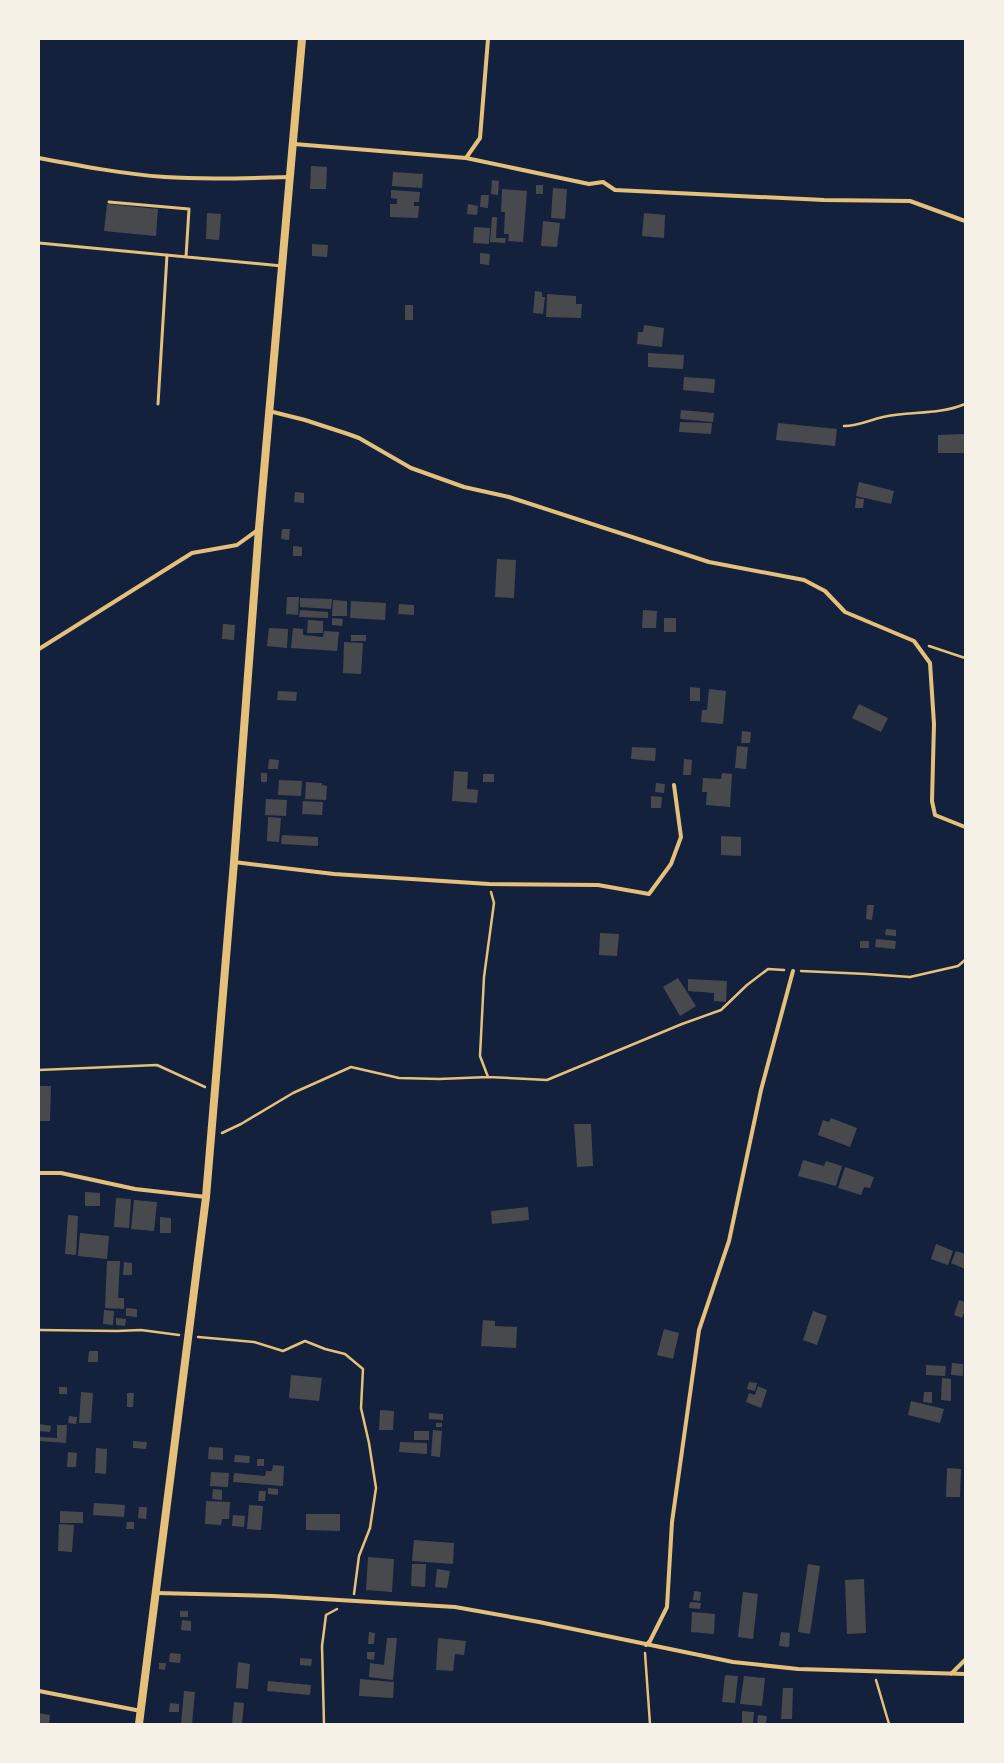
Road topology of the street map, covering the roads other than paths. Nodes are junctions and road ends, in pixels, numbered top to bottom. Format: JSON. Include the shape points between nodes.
{"nodes":[{"id":1,"x":302,"y":39,"type":"edge"},
{"id":2,"x":488,"y":39,"type":"edge"},
{"id":3,"x":294,"y":144,"type":"junction"},
{"id":4,"x":39,"y":158,"type":"edge"},
{"id":5,"x":466,"y":158,"type":"junction"},
{"id":6,"x":290,"y":177,"type":"junction"},
{"id":7,"x":109,"y":202,"type":"dead end"},
{"id":8,"x":965,"y":221,"type":"edge"},
{"id":9,"x":39,"y":243,"type":"edge"},
{"id":10,"x":167,"y":255,"type":"junction"},
{"id":11,"x":186,"y":257,"type":"junction"},
{"id":12,"x":282,"y":266,"type":"junction"},
{"id":13,"x":158,"y":404,"type":"dead end"},
{"id":14,"x":269,"y":412,"type":"junction"},
{"id":15,"x":260,"y":528,"type":"junction"},
{"id":16,"x":39,"y":649,"type":"edge"},
{"id":17,"x":674,"y":785,"type":"dead end"},
{"id":18,"x":965,"y":827,"type":"edge"},
{"id":19,"x":234,"y":862,"type":"junction"},
{"id":20,"x":793,"y":971,"type":"road end"},
{"id":21,"x":39,"y":1173,"type":"edge"},
{"id":22,"x":206,"y":1197,"type":"junction"},
{"id":23,"x":157,"y":1592,"type":"junction"},
{"id":24,"x":646,"y":1645,"type":"junction"},
{"id":25,"x":965,"y":1660,"type":"edge"},
{"id":26,"x":951,"y":1674,"type":"junction"},
{"id":27,"x":965,"y":1674,"type":"edge"},
{"id":28,"x":39,"y":1691,"type":"edge"},
{"id":29,"x":141,"y":1711,"type":"junction"},
{"id":30,"x":139,"y":1724,"type":"edge"}],
"edges":[{"from":1,"to":3,"type":"main road"},
{"from":2,"to":5,"type":"street","via":[[480,138]]},
{"from":3,"to":5,"type":"street"},
{"from":3,"to":6,"type":"main road"},
{"from":4,"to":6,"type":"street","via":[[97,170],[166,177]]},
{"from":5,"to":8,"type":"street","via":[[589,184],[603,182],[615,190],[824,200],[910,201]]},
{"from":6,"to":12,"type":"main road"},
{"from":7,"to":11,"type":"lane","via":[[189,209]]},
{"from":9,"to":10,"type":"lane"},
{"from":10,"to":11,"type":"lane"},
{"from":10,"to":13,"type":"lane"},
{"from":11,"to":12,"type":"lane"},
{"from":12,"to":14,"type":"main road"},
{"from":14,"to":15,"type":"main road"},
{"from":14,"to":18,"type":"street","via":[[305,420],[359,438],[411,468],[464,487],[509,497],[709,562],[804,580],[825,591],[845,612],[914,641],[930,663],[934,724],[932,802],[935,815]]},
{"from":15,"to":16,"type":"street","via":[[237,545],[192,553]]},
{"from":15,"to":19,"type":"main road"},
{"from":17,"to":19,"type":"street","via":[[681,837],[671,864],[649,894],[598,885],[489,884],[334,874]]},
{"from":19,"to":22,"type":"main road"},
{"from":20,"to":24,"type":"street","via":[[761,1090],[728,1241],[699,1330],[672,1522],[667,1607]]},
{"from":21,"to":22,"type":"street","via":[[61,1174],[135,1188]]},
{"from":22,"to":23,"type":"main road"},
{"from":23,"to":24,"type":"street","via":[[455,1607]]},
{"from":23,"to":29,"type":"main road"},
{"from":24,"to":26,"type":"street","via":[[733,1662],[798,1669]]},
{"from":25,"to":26,"type":"street"},
{"from":26,"to":27,"type":"street"},
{"from":28,"to":29,"type":"street"},
{"from":29,"to":30,"type":"main road"}]}
